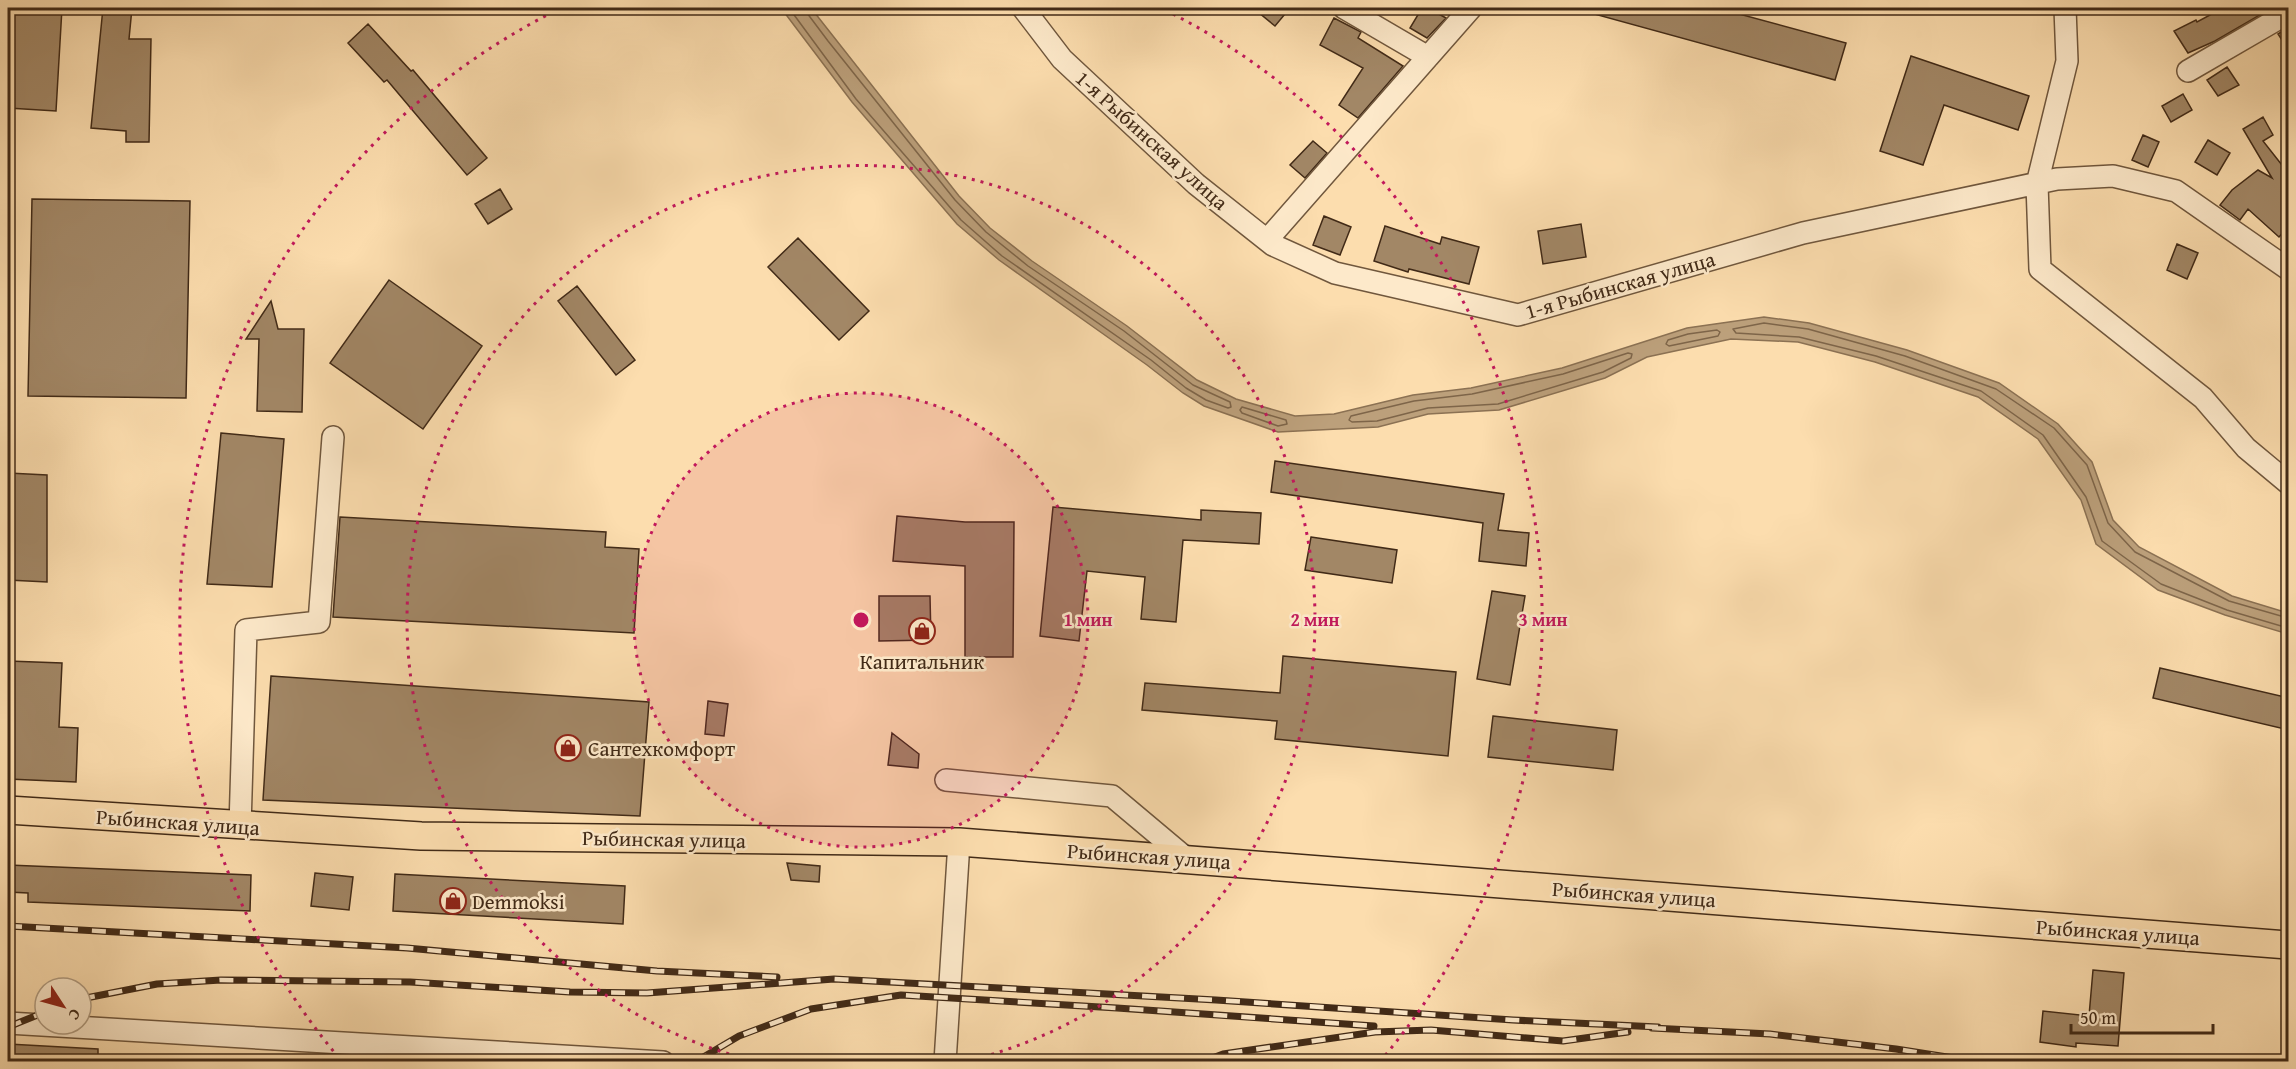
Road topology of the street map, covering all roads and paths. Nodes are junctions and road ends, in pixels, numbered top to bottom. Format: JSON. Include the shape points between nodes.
{"nodes":[{"id":1,"x":1023,"y":8,"type":"edge"},
{"id":2,"x":1344,"y":8,"type":"edge"},
{"id":3,"x":1471,"y":8,"type":"edge"},
{"id":4,"x":2065,"y":8,"type":"edge"},
{"id":5,"x":2289,"y":14,"type":"edge"},
{"id":6,"x":1428,"y":57,"type":"junction"},
{"id":7,"x":2188,"y":71,"type":"dead end"},
{"id":8,"x":2037,"y":184,"type":"junction"},
{"id":9,"x":1267,"y":240,"type":"junction"},
{"id":10,"x":2289,"y":269,"type":"edge"},
{"id":11,"x":333,"y":437,"type":"dead end"},
{"id":12,"x":2289,"y":483,"type":"edge"},
{"id":13,"x":946,"y":780,"type":"dead end"},
{"id":14,"x":8,"y":810,"type":"edge"},
{"id":15,"x":240,"y":826,"type":"junction"},
{"id":16,"x":960,"y":842,"type":"junction"},
{"id":17,"x":1186,"y":860,"type":"junction"},
{"id":18,"x":2289,"y":945,"type":"edge"},
{"id":19,"x":8,"y":1023,"type":"edge"},
{"id":20,"x":663,"y":1062,"type":"edge"},
{"id":21,"x":945,"y":1062,"type":"edge"}],
"edges":[{"from":1,"to":9,"type":"street","name":"1-я Рыбинская улица","via":[[1062,59],[1196,184]]},
{"from":2,"to":6,"type":"street"},
{"from":3,"to":6,"type":"street"},
{"from":4,"to":8,"type":"street","via":[[2067,61]]},
{"from":5,"to":7,"type":"street"},
{"from":6,"to":9,"type":"street"},
{"from":8,"to":9,"type":"street","name":"1-я Рыбинская улица","via":[[1803,233],[1518,315],[1335,273]]},
{"from":8,"to":10,"type":"street","name":"1-я Рыбинская улица","via":[[2114,176],[2176,191]]},
{"from":8,"to":12,"type":"street","via":[[2040,268],[2203,398],[2246,448]]},
{"from":11,"to":15,"type":"street","via":[[319,622],[246,630]]},
{"from":13,"to":17,"type":"street","via":[[1112,796]]},
{"from":14,"to":15,"type":"main road","name":"Рыбинская улица"},
{"from":15,"to":16,"type":"main road","name":"Рыбинская улица","via":[[421,836]]},
{"from":16,"to":17,"type":"main road","name":"Рыбинская улица"},
{"from":16,"to":21,"type":"street"},
{"from":17,"to":18,"type":"main road","name":"Рыбинская улица"},
{"from":19,"to":20,"type":"street"}]}
